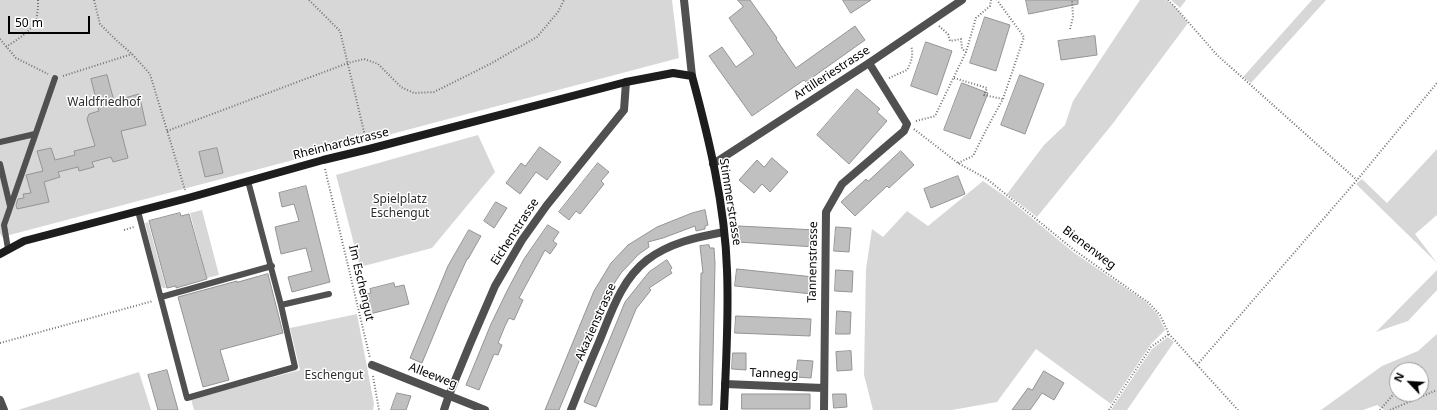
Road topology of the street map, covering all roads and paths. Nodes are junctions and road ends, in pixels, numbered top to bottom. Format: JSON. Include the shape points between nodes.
{"nodes":[{"id":1,"x":38,"y":0,"type":"edge"},
{"id":2,"x":94,"y":0,"type":"edge"},
{"id":3,"x":309,"y":0,"type":"edge"},
{"id":4,"x":564,"y":0,"type":"edge"},
{"id":5,"x":684,"y":0,"type":"edge"},
{"id":6,"x":962,"y":0,"type":"edge"},
{"id":7,"x":991,"y":0,"type":"edge"},
{"id":8,"x":997,"y":0,"type":"edge"},
{"id":9,"x":1072,"y":0,"type":"edge"},
{"id":10,"x":1168,"y":0,"type":"edge"},
{"id":11,"x":933,"y":19,"type":"junction"},
{"id":12,"x":1070,"y":29,"type":"dead end"},
{"id":13,"x":906,"y":38,"type":"junction"},
{"id":14,"x":0,"y":40,"type":"edge"},
{"id":15,"x":6,"y":47,"type":"junction"},
{"id":16,"x":966,"y":52,"type":"junction"},
{"id":17,"x":132,"y":54,"type":"junction"},
{"id":18,"x":869,"y":63,"type":"junction"},
{"id":19,"x":348,"y":64,"type":"junction"},
{"id":20,"x":692,"y":76,"type":"junction"},
{"id":21,"x":55,"y":78,"type":"junction"},
{"id":22,"x":954,"y":78,"type":"junction"},
{"id":23,"x":880,"y":81,"type":"junction"},
{"id":24,"x":626,"y":82,"type":"junction"},
{"id":25,"x":1437,"y":83,"type":"edge"},
{"id":26,"x":1003,"y":99,"type":"junction"},
{"id":27,"x":907,"y":124,"type":"junction"},
{"id":28,"x":167,"y":131,"type":"junction"},
{"id":29,"x":35,"y":134,"type":"junction"},
{"id":30,"x":0,"y":142,"type":"edge"},
{"id":31,"x":368,"y":149,"type":"junction"},
{"id":32,"x":323,"y":160,"type":"junction"},
{"id":33,"x":958,"y":162,"type":"junction"},
{"id":34,"x":0,"y":164,"type":"edge"},
{"id":35,"x":713,"y":164,"type":"junction"},
{"id":36,"x":1357,"y":180,"type":"junction"},
{"id":37,"x":248,"y":181,"type":"junction"},
{"id":38,"x":188,"y":198,"type":"junction"},
{"id":39,"x":10,"y":206,"type":"junction"},
{"id":40,"x":138,"y":211,"type":"junction"},
{"id":41,"x":724,"y":232,"type":"junction"},
{"id":42,"x":8,"y":248,"type":"junction"},
{"id":43,"x":0,"y":254,"type":"edge"},
{"id":44,"x":272,"y":266,"type":"junction"},
{"id":45,"x":329,"y":294,"type":"dead end"},
{"id":46,"x":162,"y":298,"type":"junction"},
{"id":47,"x":281,"y":305,"type":"junction"},
{"id":48,"x":1169,"y":334,"type":"junction"},
{"id":49,"x":0,"y":342,"type":"edge"},
{"id":50,"x":372,"y":365,"type":"junction"},
{"id":51,"x":1197,"y":365,"type":"junction"},
{"id":52,"x":725,"y":384,"type":"junction"},
{"id":53,"x":823,"y":388,"type":"junction"},
{"id":54,"x":1437,"y":390,"type":"edge"},
{"id":55,"x":449,"y":395,"type":"junction"},
{"id":56,"x":1389,"y":399,"type":"edge"},
{"id":57,"x":0,"y":400,"type":"edge"},
{"id":58,"x":4,"y":410,"type":"edge"},
{"id":59,"x":379,"y":410,"type":"edge"},
{"id":60,"x":444,"y":410,"type":"edge"},
{"id":61,"x":485,"y":410,"type":"edge"},
{"id":62,"x":571,"y":410,"type":"edge"},
{"id":63,"x":724,"y":410,"type":"edge"},
{"id":64,"x":824,"y":410,"type":"edge"},
{"id":65,"x":1109,"y":410,"type":"edge"},
{"id":66,"x":1238,"y":410,"type":"edge"},
{"id":67,"x":1380,"y":410,"type":"edge"},
{"id":68,"x":1390,"y":410,"type":"edge"}],
"edges":[{"from":1,"to":15,"type":"path","via":[[36,20],[32,26]]},
{"from":2,"to":17,"type":"path","via":[[100,24]]},
{"from":3,"to":19,"type":"path","via":[[340,31]]},
{"from":4,"to":19,"type":"path","via":[[558,12],[537,37],[434,92],[414,93],[401,87],[378,64],[364,59]]},
{"from":5,"to":20,"type":"street","name":"Stimmerstrasse"},
{"from":6,"to":11,"type":"street","name":"Artilleriestrasse"},
{"from":7,"to":16,"type":"path","via":[[990,6],[976,18]]},
{"from":8,"to":26,"type":"path","via":[[1024,37]]},
{"from":9,"to":12,"type":"path","via":[[1073,17]]},
{"from":10,"to":36,"type":"path","via":[[1217,56]]},
{"from":11,"to":13,"type":"street","name":"Artilleriestrasse"},
{"from":11,"to":16,"type":"path","via":[[948,34],[950,41],[961,39],[962,49]]},
{"from":13,"to":18,"type":"street","name":"Artilleriestrasse"},
{"from":13,"to":23,"type":"path","via":[[913,51],[908,70]]},
{"from":14,"to":15,"type":"path"},
{"from":15,"to":21,"type":"path","via":[[16,58]]},
{"from":16,"to":22,"type":"path"},
{"from":17,"to":21,"type":"path"},
{"from":17,"to":28,"type":"path","via":[[150,74]]},
{"from":18,"to":23,"type":"street"},
{"from":18,"to":35,"type":"street","name":"Artilleriestrasse"},
{"from":19,"to":28,"type":"path"},
{"from":19,"to":31,"type":"path"},
{"from":20,"to":24,"type":"street","name":"Rheinhardstrasse","via":[[673,73]]},
{"from":20,"to":35,"type":"street","name":"Stimmerstrasse"},
{"from":21,"to":29,"type":"lane"},
{"from":22,"to":26,"type":"path","via":[[987,88],[984,95]]},
{"from":22,"to":27,"type":"path","via":[[935,116]]},
{"from":23,"to":27,"type":"street"},
{"from":24,"to":31,"type":"street","name":"Rheinhardstrasse"},
{"from":24,"to":55,"type":"street","name":"Eichenstrasse","via":[[624,110],[547,205],[522,240],[495,286]]},
{"from":25,"to":36,"type":"path"},
{"from":26,"to":33,"type":"path","via":[[973,156]]},
{"from":27,"to":33,"type":"path","name":"Bienenweg"},
{"from":27,"to":53,"type":"street","name":"Tannenstrasse","via":[[904,130],[842,184],[826,212]]},
{"from":28,"to":38,"type":"path"},
{"from":29,"to":30,"type":"lane"},
{"from":29,"to":39,"type":"lane"},
{"from":31,"to":32,"type":"street","name":"Rheinhardstrasse"},
{"from":32,"to":37,"type":"street","name":"Rheinhardstrasse"},
{"from":32,"to":50,"type":"path","name":"Im Eschengut"},
{"from":33,"to":48,"type":"path","name":"Bienenweg","via":[[988,179],[1074,250],[1149,303],[1160,315]]},
{"from":34,"to":39,"type":"lane"},
{"from":35,"to":41,"type":"street","name":"Stimmerstrasse"},
{"from":36,"to":51,"type":"path"},
{"from":37,"to":38,"type":"street","name":"Rheinhardstrasse"},
{"from":37,"to":44,"type":"lane"},
{"from":38,"to":40,"type":"street","name":"Rheinhardstrasse"},
{"from":39,"to":42,"type":"lane","via":[[4,225]]},
{"from":40,"to":42,"type":"street","name":"Rheinhardstrasse","via":[[24,241]]},
{"from":40,"to":46,"type":"lane"},
{"from":41,"to":52,"type":"street","name":"Stimmerstrasse","via":[[728,306]]},
{"from":41,"to":62,"type":"street","name":"Akazienstrasse","via":[[700,236],[667,247],[647,260],[630,277],[617,298]]},
{"from":42,"to":43,"type":"street","name":"Rheinhardstrasse"},
{"from":44,"to":46,"type":"lane"},
{"from":44,"to":47,"type":"lane"},
{"from":45,"to":47,"type":"lane"},
{"from":46,"to":47,"type":"lane","via":[[187,398],[295,368]]},
{"from":46,"to":49,"type":"path"},
{"from":48,"to":51,"type":"path","name":"Bienenweg"},
{"from":48,"to":65,"type":"path","via":[[1151,347]]},
{"from":50,"to":55,"type":"street","name":"Alleeweg"},
{"from":50,"to":59,"type":"path","name":"Im Eschengut"},
{"from":51,"to":66,"type":"path","name":"Bienenweg"},
{"from":52,"to":53,"type":"street","name":"Tannegg"},
{"from":52,"to":63,"type":"street","name":"Stimmerstrasse"},
{"from":53,"to":64,"type":"street","name":"Tannenstrasse"},
{"from":54,"to":68,"type":"path"},
{"from":55,"to":60,"type":"street","name":"Eichenstrasse"},
{"from":55,"to":61,"type":"street","name":"Alleeweg"},
{"from":56,"to":67,"type":"path"},
{"from":57,"to":58,"type":"street"}]}
